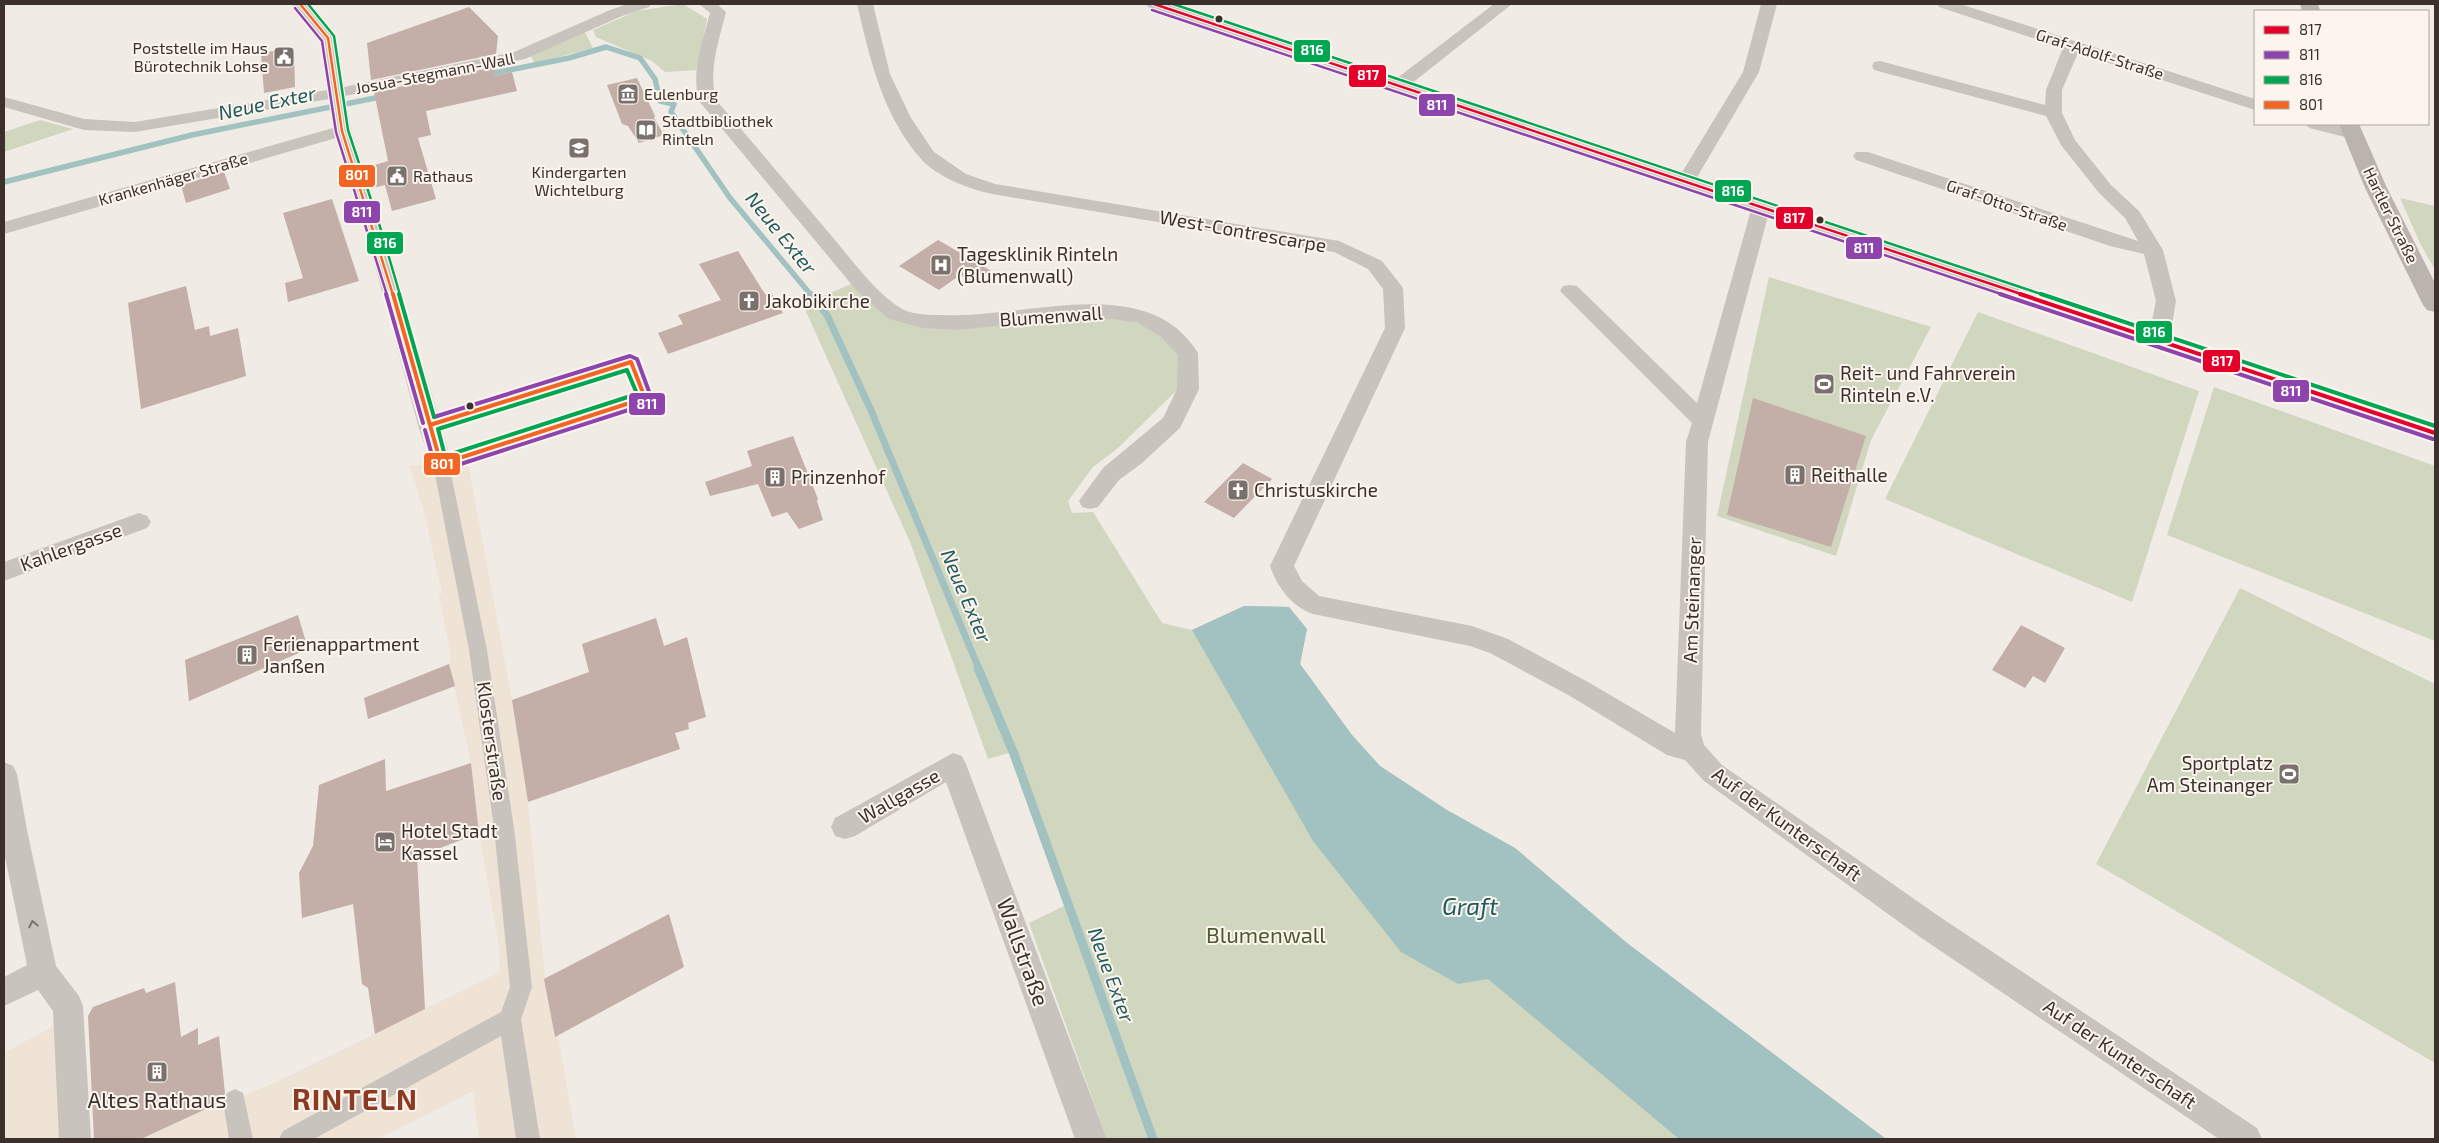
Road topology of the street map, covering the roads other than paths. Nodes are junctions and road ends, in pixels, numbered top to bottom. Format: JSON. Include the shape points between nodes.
{"nodes":[{"id":1,"x":300,"y":4,"type":"edge"},
{"id":2,"x":643,"y":4,"type":"edge"},
{"id":3,"x":707,"y":4,"type":"edge"},
{"id":4,"x":865,"y":4,"type":"edge"},
{"id":5,"x":1154,"y":4,"type":"edge"},
{"id":6,"x":1504,"y":4,"type":"edge"},
{"id":7,"x":1769,"y":4,"type":"edge"},
{"id":8,"x":1945,"y":4,"type":"edge"},
{"id":9,"x":2072,"y":46,"type":"junction"},
{"id":10,"x":1880,"y":66,"type":"dead end"},
{"id":11,"x":1398,"y":86,"type":"junction"},
{"id":12,"x":338,"y":101,"type":"junction"},
{"id":13,"x":4,"y":102,"type":"edge"},
{"id":14,"x":2254,"y":104,"type":"edge"},
{"id":15,"x":2053,"y":113,"type":"junction"},
{"id":16,"x":2322,"y":125,"type":"edge"},
{"id":17,"x":2351,"y":129,"type":"edge"},
{"id":18,"x":342,"y":131,"type":"junction"},
{"id":19,"x":1862,"y":156,"type":"dead end"},
{"id":20,"x":1685,"y":183,"type":"junction"},
{"id":21,"x":1760,"y":208,"type":"junction"},
{"id":22,"x":4,"y":228,"type":"edge"},
{"id":23,"x":2153,"y":250,"type":"junction"},
{"id":24,"x":1570,"y":291,"type":"dead end"},
{"id":25,"x":2435,"y":305,"type":"edge"},
{"id":26,"x":2159,"y":339,"type":"junction"},
{"id":27,"x":1702,"y":419,"type":"junction"},
{"id":28,"x":429,"y":425,"type":"junction"},
{"id":29,"x":2435,"y":433,"type":"edge"},
{"id":30,"x":441,"y":464,"type":"junction"},
{"id":31,"x":1090,"y":501,"type":"dead end"},
{"id":32,"x":139,"y":522,"type":"dead end"},
{"id":33,"x":4,"y":572,"type":"edge"},
{"id":34,"x":1294,"y":588,"type":"joint"},
{"id":35,"x":1693,"y":751,"type":"junction"},
{"id":36,"x":953,"y":764,"type":"joint"},
{"id":37,"x":4,"y":774,"type":"edge"},
{"id":38,"x":845,"y":827,"type":"dead end"},
{"id":39,"x":42,"y":972,"type":"junction"},
{"id":40,"x":4,"y":992,"type":"edge"},
{"id":41,"x":510,"y":1019,"type":"junction"},
{"id":42,"x":235,"y":1101,"type":"dead end"},
{"id":43,"x":75,"y":1139,"type":"edge"},
{"id":44,"x":242,"y":1139,"type":"edge"},
{"id":45,"x":291,"y":1139,"type":"edge"},
{"id":46,"x":528,"y":1139,"type":"edge"},
{"id":47,"x":1091,"y":1139,"type":"edge"},
{"id":48,"x":2246,"y":1139,"type":"edge"}],
"edges":[{"from":1,"to":12,"type":"street","name":"Klosterstraße","via":[[328,38]]},
{"from":2,"to":12,"type":"street","name":"Josua-Stegmann-Wall","via":[[520,56]]},
{"from":3,"to":31,"type":"street","name":"Blumenwall","via":[[718,12],[703,78],[708,100],[864,286],[896,314],[923,321],[958,323],[1058,312],[1112,312],[1143,317],[1167,331],[1188,353],[1188,389],[1172,423],[1110,474]]},
{"from":4,"to":34,"type":"street","name":"West-Contrescarpe","via":[[882,74],[902,118],[928,156],[960,178],[992,189],[1339,248],[1375,265],[1392,288],[1395,328],[1282,566]]},
{"from":5,"to":11,"type":"street"},
{"from":6,"to":11,"type":"street"},
{"from":7,"to":20,"type":"street","via":[[1751,72]]},
{"from":8,"to":9,"type":"street","name":"Graf-Adolf-Straße"},
{"from":9,"to":14,"type":"street","name":"Graf-Adolf-Straße"},
{"from":9,"to":15,"type":"street","via":[[2054,90]]},
{"from":10,"to":15,"type":"street"},
{"from":11,"to":20,"type":"street"},
{"from":12,"to":13,"type":"street","name":"Josua-Stegmann-Wall","via":[[108,129],[76,125]]},
{"from":12,"to":18,"type":"street","name":"Klosterstraße"},
{"from":15,"to":23,"type":"street","via":[[2067,141],[2105,189],[2132,215]]},
{"from":16,"to":17,"type":"street"},
{"from":17,"to":25,"type":"main road","name":"Hartler Straße","via":[[2376,188]]},
{"from":18,"to":22,"type":"street","name":"Krankenhäger Straße"},
{"from":18,"to":28,"type":"street","name":"Klosterstraße","via":[[375,232]]},
{"from":19,"to":23,"type":"street","name":"Graf-Otto-Straße","via":[[2117,242]]},
{"from":20,"to":21,"type":"street"},
{"from":21,"to":26,"type":"street"},
{"from":21,"to":27,"type":"street","name":"Am Steinanger"},
{"from":23,"to":26,"type":"street","via":[[2166,301]]},
{"from":24,"to":27,"type":"street"},
{"from":26,"to":29,"type":"street"},
{"from":27,"to":35,"type":"street","name":"Am Steinanger","via":[[1696,442],[1688,734]]},
{"from":28,"to":30,"type":"street","name":"Klosterstraße"},
{"from":28,"to":30,"type":"street","via":[[631,362],[645,398]]},
{"from":30,"to":41,"type":"street","name":"Klosterstraße","via":[[478,650],[504,828],[520,987]]},
{"from":32,"to":33,"type":"street","name":"Kahlergasse"},
{"from":34,"to":35,"type":"street","name":"Auf der Kunterschaft","via":[[1313,604],[1472,636],[1499,646],[1676,747]]},
{"from":35,"to":48,"type":"street","name":"Auf der Kunterschaft","via":[[1713,773],[1930,927]]},
{"from":36,"to":38,"type":"street","name":"Wallgasse"},
{"from":36,"to":47,"type":"street","name":"Wallstraße"},
{"from":39,"to":37,"type":"street","one_way":true},
{"from":39,"to":40,"type":"street"},
{"from":39,"to":43,"type":"street","via":[[68,1006]]},
{"from":41,"to":45,"type":"street"},
{"from":41,"to":46,"type":"street"},
{"from":42,"to":44,"type":"street"}]}
